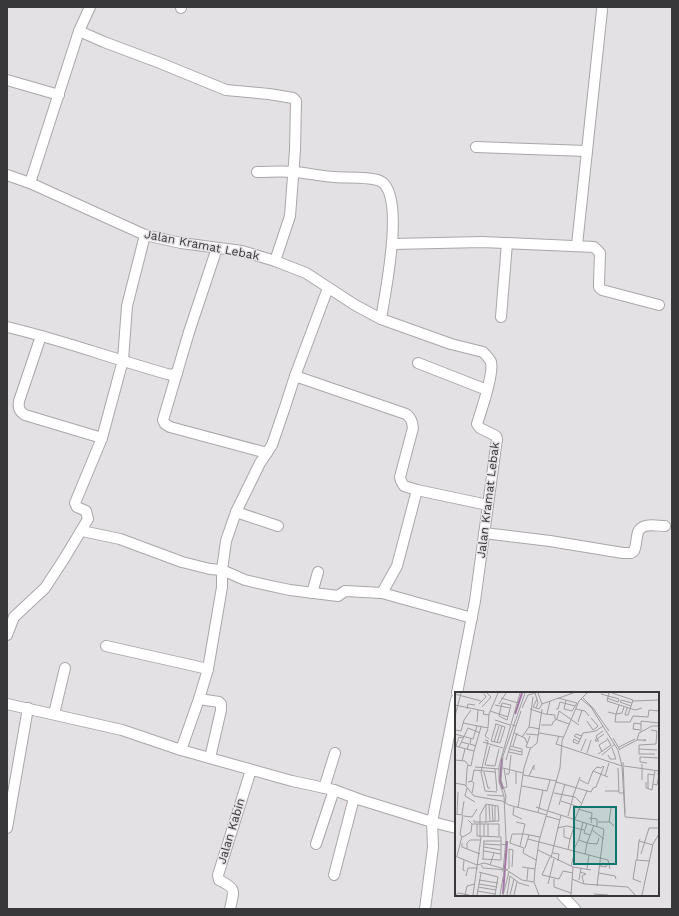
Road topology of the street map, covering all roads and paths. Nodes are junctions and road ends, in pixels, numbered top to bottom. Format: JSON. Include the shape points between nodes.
{"nodes":[{"id":1,"x":90,"y":7,"type":"edge"},
{"id":2,"x":602,"y":10,"type":"dead end"},
{"id":3,"x":79,"y":31,"type":"junction"},
{"id":4,"x":7,"y":80,"type":"edge"},
{"id":5,"x":59,"y":95,"type":"junction"},
{"id":6,"x":476,"y":147,"type":"dead end"},
{"id":7,"x":587,"y":151,"type":"junction"},
{"id":8,"x":257,"y":172,"type":"dead end"},
{"id":9,"x":293,"y":172,"type":"junction"},
{"id":10,"x":7,"y":175,"type":"edge"},
{"id":11,"x":30,"y":183,"type":"junction"},
{"id":12,"x":145,"y":236,"type":"junction"},
{"id":13,"x":507,"y":243,"type":"junction"},
{"id":14,"x":392,"y":244,"type":"junction"},
{"id":15,"x":576,"y":245,"type":"junction"},
{"id":16,"x":217,"y":248,"type":"junction"},
{"id":17,"x":275,"y":260,"type":"junction"},
{"id":18,"x":328,"y":288,"type":"junction"},
{"id":19,"x":659,"y":305,"type":"dead end"},
{"id":20,"x":501,"y":317,"type":"dead end"},
{"id":21,"x":381,"y":319,"type":"junction"},
{"id":22,"x":7,"y":328,"type":"edge"},
{"id":23,"x":41,"y":336,"type":"junction"},
{"id":24,"x":123,"y":360,"type":"junction"},
{"id":25,"x":418,"y":363,"type":"dead end"},
{"id":26,"x":177,"y":373,"type":"junction"},
{"id":27,"x":295,"y":376,"type":"junction"},
{"id":28,"x":487,"y":390,"type":"junction"},
{"id":29,"x":102,"y":438,"type":"junction"},
{"id":30,"x":267,"y":453,"type":"junction"},
{"id":31,"x":417,"y":490,"type":"junction"},
{"id":32,"x":488,"y":505,"type":"junction"},
{"id":33,"x":236,"y":512,"type":"junction"},
{"id":34,"x":278,"y":526,"type":"dead end"},
{"id":35,"x":665,"y":526,"type":"dead end"},
{"id":36,"x":82,"y":530,"type":"junction"},
{"id":37,"x":484,"y":533,"type":"junction"},
{"id":38,"x":222,"y":570,"type":"junction"},
{"id":39,"x":318,"y":572,"type":"dead end"},
{"id":40,"x":312,"y":593,"type":"junction"},
{"id":41,"x":382,"y":593,"type":"junction"},
{"id":42,"x":472,"y":618,"type":"junction"},
{"id":43,"x":7,"y":635,"type":"edge"},
{"id":44,"x":106,"y":646,"type":"dead end"},
{"id":45,"x":65,"y":668,"type":"dead end"},
{"id":46,"x":208,"y":669,"type":"junction"},
{"id":47,"x":457,"y":692,"type":"edge"},
{"id":48,"x":199,"y":699,"type":"junction"},
{"id":49,"x":7,"y":704,"type":"edge"},
{"id":50,"x":455,"y":705,"type":"edge"},
{"id":51,"x":28,"y":708,"type":"junction"},
{"id":52,"x":54,"y":714,"type":"junction"},
{"id":53,"x":181,"y":750,"type":"junction"},
{"id":54,"x":335,"y":753,"type":"dead end"},
{"id":55,"x":210,"y":758,"type":"junction"},
{"id":56,"x":251,"y":770,"type":"junction"},
{"id":57,"x":324,"y":788,"type":"junction"},
{"id":58,"x":334,"y":790,"type":"junction"},
{"id":59,"x":354,"y":798,"type":"junction"},
{"id":60,"x":432,"y":822,"type":"junction"},
{"id":61,"x":7,"y":828,"type":"edge"},
{"id":62,"x":455,"y":828,"type":"edge"},
{"id":63,"x":316,"y":844,"type":"dead end"},
{"id":64,"x":334,"y":875,"type":"dead end"},
{"id":65,"x":563,"y":896,"type":"edge"},
{"id":66,"x":230,"y":909,"type":"edge"},
{"id":67,"x":425,"y":909,"type":"edge"},
{"id":68,"x":575,"y":909,"type":"edge"}],
"edges":[{"from":1,"to":3,"type":"street"},
{"from":2,"to":7,"type":"street"},
{"from":3,"to":5,"type":"street"},
{"from":3,"to":9,"type":"street","via":[[226,90],[293,98],[296,101]]},
{"from":4,"to":5,"type":"street"},
{"from":5,"to":11,"type":"street"},
{"from":6,"to":7,"type":"street"},
{"from":7,"to":15,"type":"street"},
{"from":8,"to":9,"type":"street"},
{"from":9,"to":14,"type":"street","via":[[379,180],[390,194]]},
{"from":9,"to":17,"type":"street","via":[[290,216]]},
{"from":10,"to":11,"type":"street","name":"Jalan Kramat Lebak"},
{"from":11,"to":12,"type":"street","name":"Jalan Kramat Lebak"},
{"from":12,"to":16,"type":"street","name":"Jalan Kramat Lebak"},
{"from":12,"to":24,"type":"street","via":[[127,306]]},
{"from":13,"to":14,"type":"street"},
{"from":13,"to":15,"type":"street"},
{"from":13,"to":20,"type":"street"},
{"from":14,"to":21,"type":"street"},
{"from":15,"to":19,"type":"street","via":[[594,247],[600,253],[599,287],[602,290]]},
{"from":16,"to":17,"type":"street","name":"Jalan Kramat Lebak"},
{"from":16,"to":26,"type":"street"},
{"from":17,"to":18,"type":"street","name":"Jalan Kramat Lebak","via":[[306,273]]},
{"from":18,"to":21,"type":"street","name":"Jalan Kramat Lebak"},
{"from":18,"to":27,"type":"street"},
{"from":21,"to":28,"type":"street","name":"Jalan Kramat Lebak","via":[[451,344],[483,352],[491,362]]},
{"from":22,"to":23,"type":"street"},
{"from":23,"to":24,"type":"street"},
{"from":23,"to":29,"type":"street","via":[[18,408],[25,415]]},
{"from":24,"to":26,"type":"street","via":[[171,375]]},
{"from":24,"to":29,"type":"street"},
{"from":25,"to":28,"type":"street"},
{"from":26,"to":30,"type":"street","via":[[163,420],[165,424]]},
{"from":27,"to":30,"type":"street","via":[[279,426]]},
{"from":27,"to":31,"type":"street","via":[[410,417],[413,428],[400,477],[404,486]]},
{"from":28,"to":32,"type":"street","name":"Jalan Kramat Lebak","via":[[477,424],[497,437]]},
{"from":29,"to":36,"type":"street","via":[[75,503],[88,515]]},
{"from":30,"to":33,"type":"street"},
{"from":31,"to":32,"type":"street"},
{"from":31,"to":41,"type":"street","via":[[397,566]]},
{"from":32,"to":37,"type":"street","name":"Jalan Kramat Lebak"},
{"from":33,"to":34,"type":"street"},
{"from":33,"to":38,"type":"street","via":[[223,553]]},
{"from":35,"to":37,"type":"street","via":[[641,527],[634,551],[630,553]]},
{"from":36,"to":38,"type":"street","via":[[120,539],[182,562]]},
{"from":36,"to":43,"type":"street","via":[[45,588],[14,617]]},
{"from":37,"to":42,"type":"street","name":"Jalan Kramat Lebak"},
{"from":38,"to":40,"type":"street","via":[[259,584]]},
{"from":38,"to":46,"type":"street","via":[[222,587]]},
{"from":39,"to":40,"type":"street"},
{"from":40,"to":41,"type":"street","via":[[338,596],[345,591]]},
{"from":41,"to":42,"type":"street"},
{"from":42,"to":47,"type":"street","name":"Jalan Kramat Lebak"},
{"from":44,"to":46,"type":"street"},
{"from":45,"to":52,"type":"street"},
{"from":46,"to":48,"type":"street"},
{"from":48,"to":53,"type":"street"},
{"from":48,"to":55,"type":"street","via":[[221,704]]},
{"from":49,"to":51,"type":"street"},
{"from":50,"to":60,"type":"street"},
{"from":51,"to":52,"type":"street"},
{"from":51,"to":61,"type":"street"},
{"from":52,"to":53,"type":"street","via":[[122,730]]},
{"from":53,"to":55,"type":"street"},
{"from":54,"to":57,"type":"street"},
{"from":55,"to":56,"type":"street"},
{"from":56,"to":57,"type":"street"},
{"from":56,"to":66,"type":"street","name":"Jalan Kabin","via":[[218,875],[219,880],[231,886],[233,890]]},
{"from":57,"to":58,"type":"street"},
{"from":58,"to":59,"type":"street"},
{"from":58,"to":63,"type":"street"},
{"from":59,"to":60,"type":"street"},
{"from":59,"to":64,"type":"street"},
{"from":60,"to":62,"type":"street"},
{"from":60,"to":67,"type":"street","via":[[434,847]]},
{"from":65,"to":68,"type":"street"}]}
